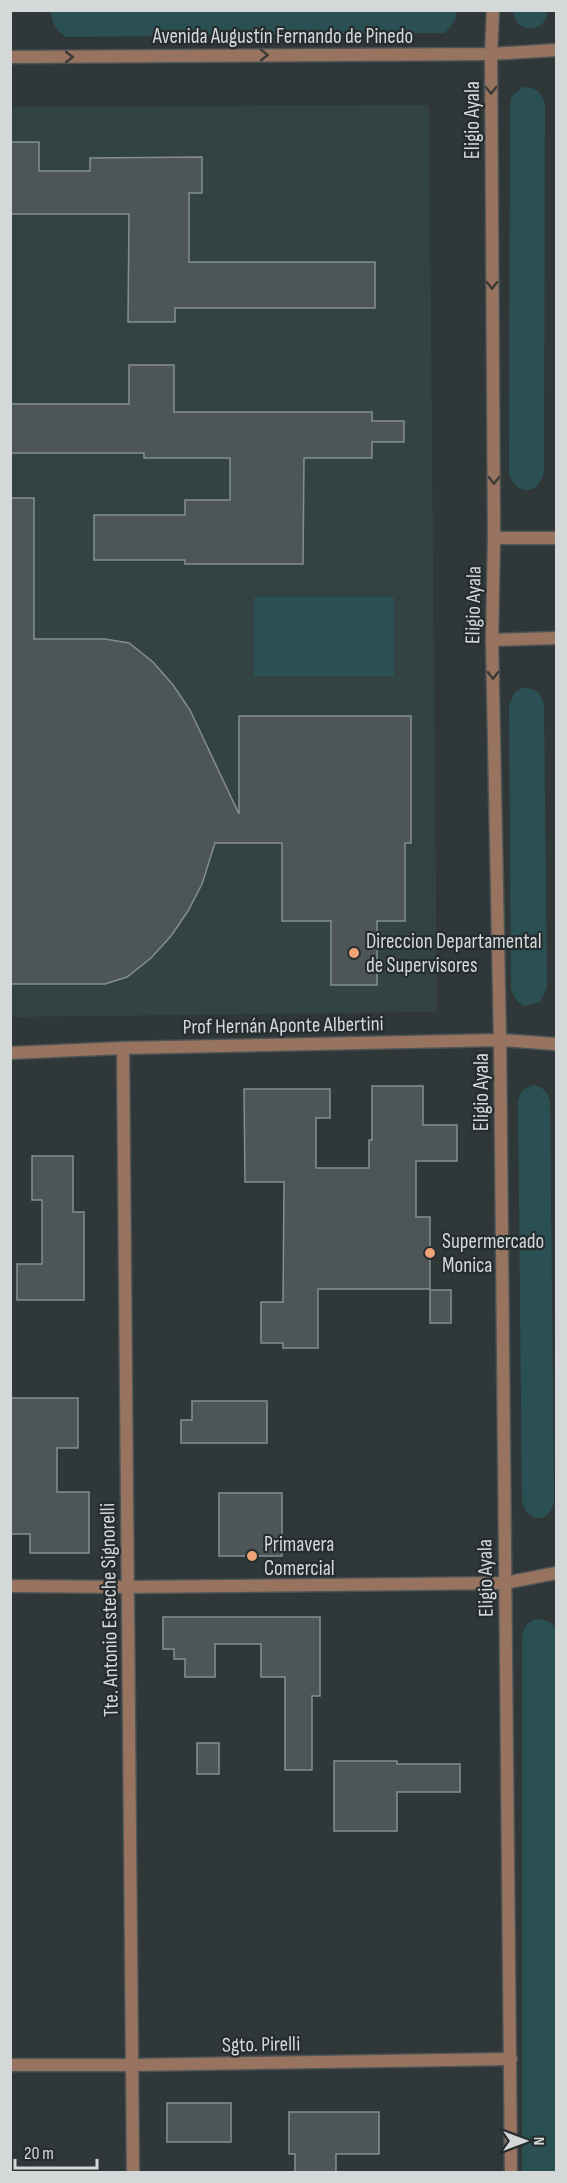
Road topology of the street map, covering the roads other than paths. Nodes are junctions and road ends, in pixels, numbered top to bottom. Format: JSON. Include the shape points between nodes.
{"nodes":[{"id":1,"x":493,"y":10,"type":"edge"},
{"id":2,"x":556,"y":50,"type":"edge"},
{"id":3,"x":491,"y":54,"type":"junction"},
{"id":4,"x":10,"y":57,"type":"edge"},
{"id":5,"x":494,"y":538,"type":"junction"},
{"id":6,"x":556,"y":538,"type":"edge"},
{"id":7,"x":556,"y":638,"type":"edge"},
{"id":8,"x":492,"y":640,"type":"junction"},
{"id":9,"x":500,"y":1040,"type":"junction"},
{"id":10,"x":556,"y":1044,"type":"edge"},
{"id":11,"x":123,"y":1048,"type":"junction"},
{"id":12,"x":10,"y":1053,"type":"edge"},
{"id":13,"x":556,"y":1573,"type":"edge"},
{"id":14,"x":505,"y":1583,"type":"junction"},
{"id":15,"x":10,"y":1586,"type":"edge"},
{"id":16,"x":127,"y":1587,"type":"junction"},
{"id":17,"x":511,"y":2059,"type":"junction"},
{"id":18,"x":10,"y":2065,"type":"edge"},
{"id":19,"x":132,"y":2066,"type":"junction"},
{"id":20,"x":133,"y":2172,"type":"edge"},
{"id":21,"x":511,"y":2172,"type":"edge"}],
"edges":[{"from":1,"to":3,"type":"street","name":"Eligio Ayala"},
{"from":2,"to":3,"type":"street","name":"Avenida Augustín Fernando de Pinedo"},
{"from":4,"to":3,"type":"street","name":"Avenida Augustín Fernando de Pinedo","one_way":true},
{"from":3,"to":5,"type":"street","name":"Eligio Ayala","one_way":true},
{"from":5,"to":6,"type":"street"},
{"from":5,"to":8,"type":"street","name":"Eligio Ayala"},
{"from":7,"to":8,"type":"street"},
{"from":8,"to":9,"type":"street","name":"Eligio Ayala","one_way":true},
{"from":9,"to":10,"type":"street","name":"Prof Hernán Aponte Albertini"},
{"from":9,"to":11,"type":"street","name":"Prof Hernán Aponte Albertini"},
{"from":9,"to":14,"type":"street","name":"Eligio Ayala"},
{"from":11,"to":12,"type":"street","name":"Prof Hernán Aponte Albertini"},
{"from":11,"to":16,"type":"street","name":"Tte. Antonio Esteche Signorelli"},
{"from":13,"to":14,"type":"street"},
{"from":14,"to":16,"type":"street"},
{"from":14,"to":17,"type":"street","name":"Eligio Ayala"},
{"from":15,"to":16,"type":"street"},
{"from":16,"to":19,"type":"street","name":"Tte. Antonio Esteche Signorelli"},
{"from":17,"to":19,"type":"street","name":"Sgto. Pirelli"},
{"from":17,"to":21,"type":"street","name":"Eligio Ayala"},
{"from":18,"to":19,"type":"street","name":"Sgto. Pirelli"},
{"from":19,"to":20,"type":"street","name":"Tte. Antonio Esteche Signorelli"}]}
